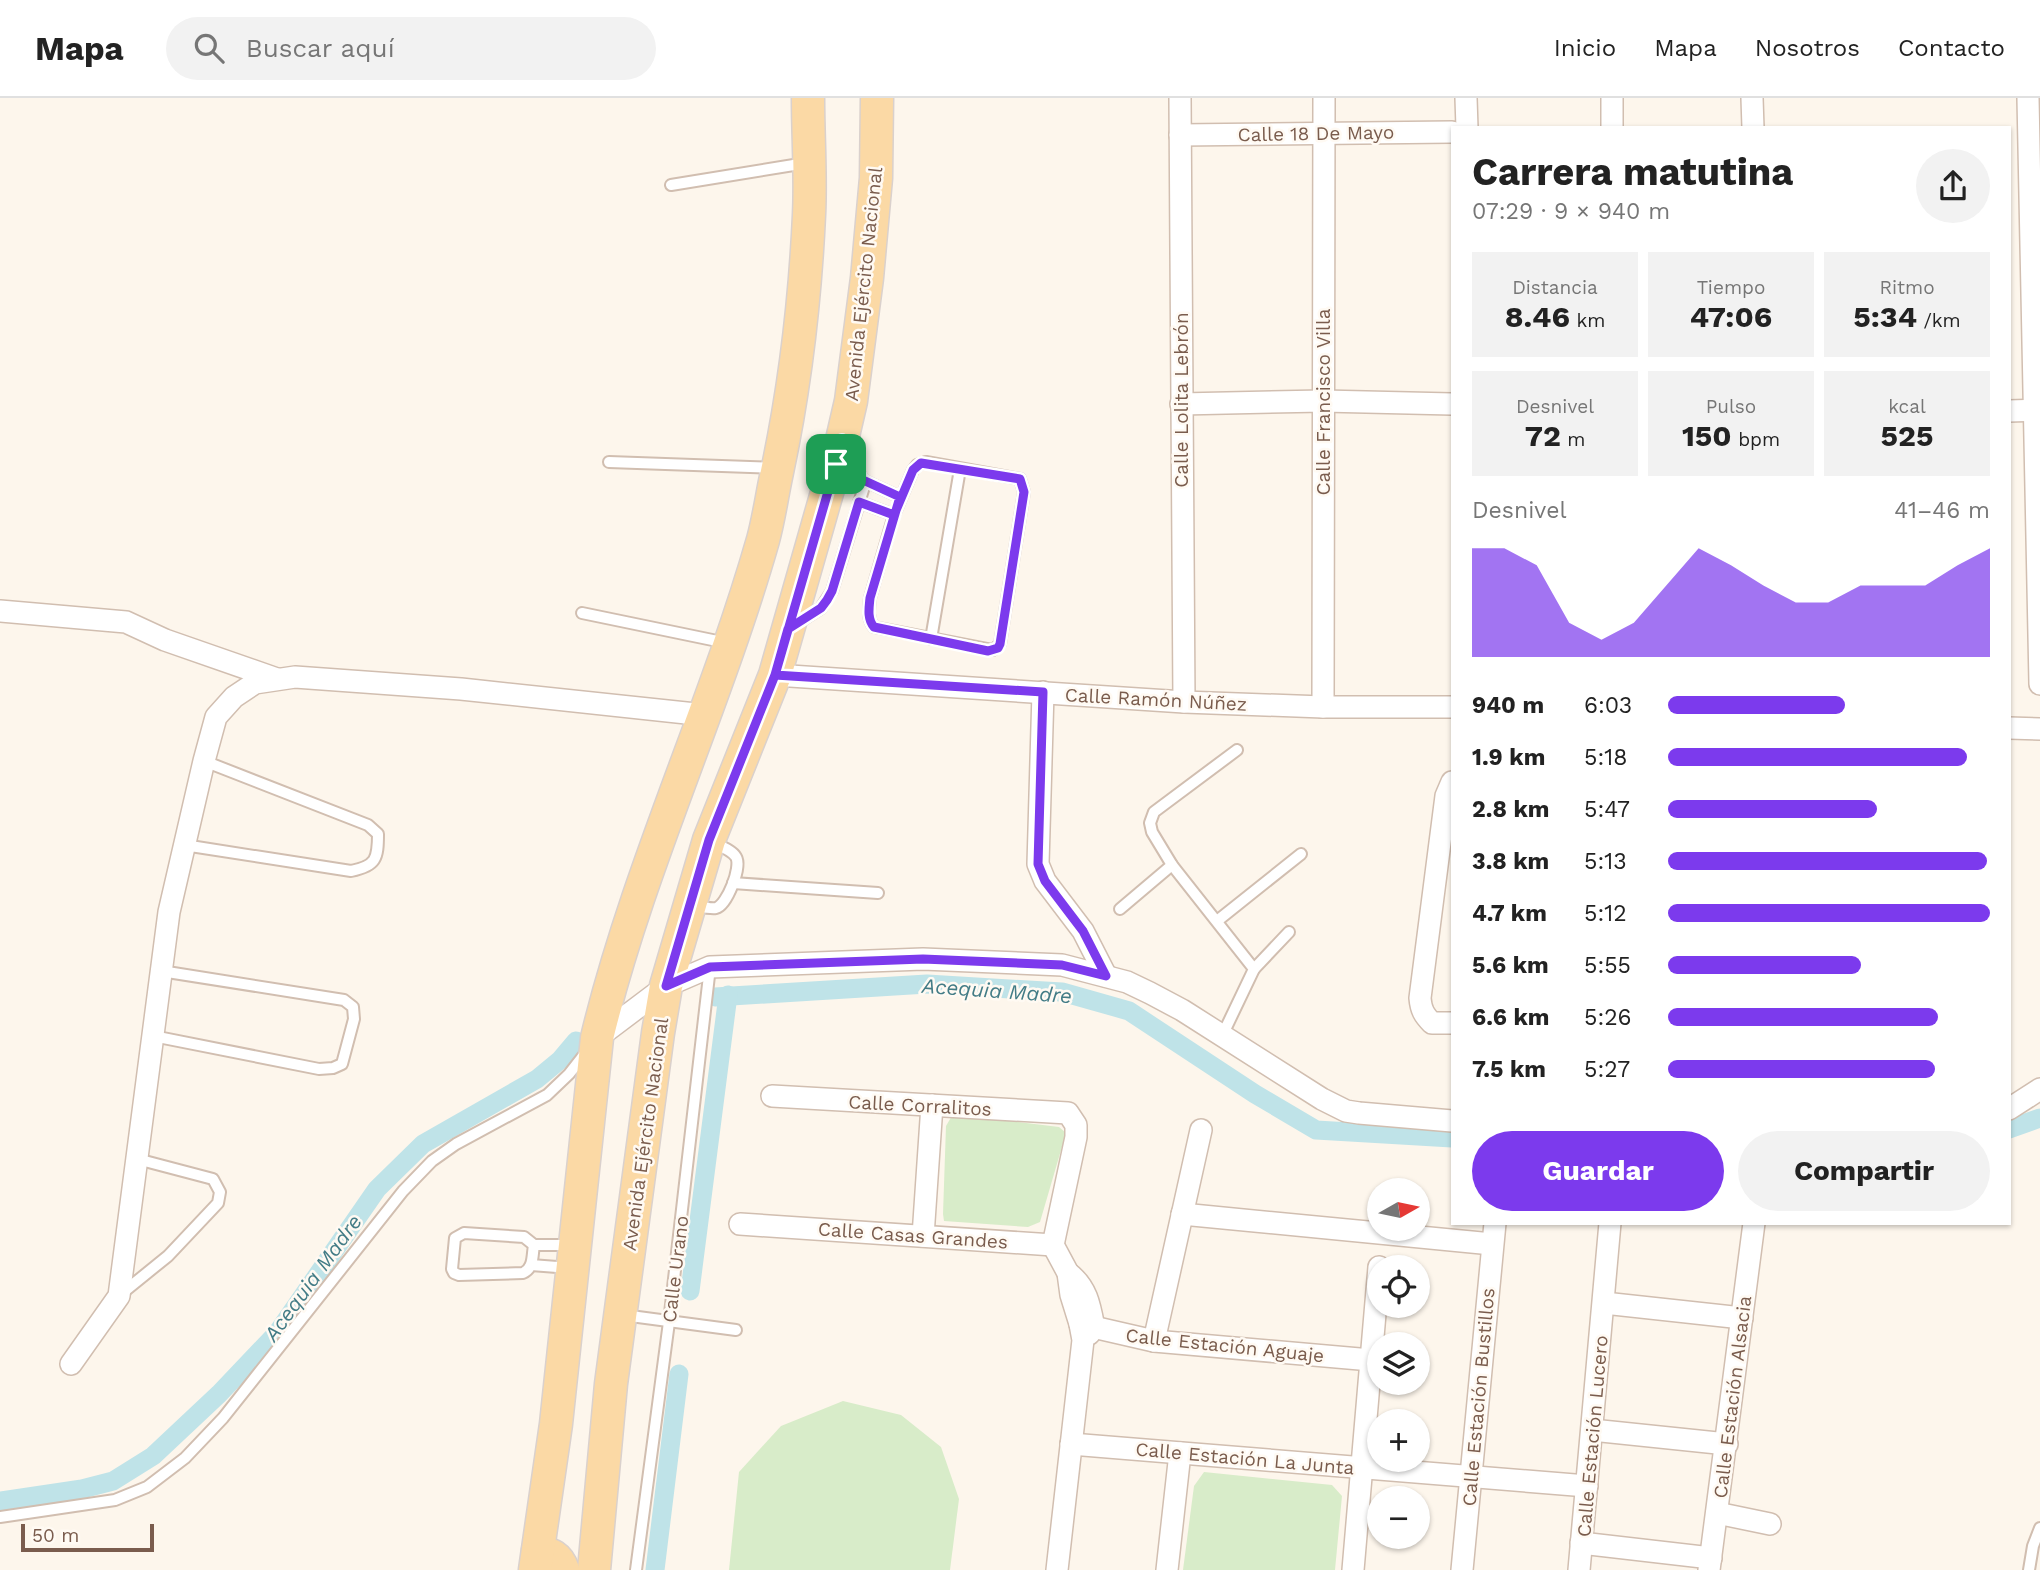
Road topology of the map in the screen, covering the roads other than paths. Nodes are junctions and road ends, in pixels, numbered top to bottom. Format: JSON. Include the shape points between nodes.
{"nodes":[{"id":1,"x":808,"y":98,"type":"edge"},
{"id":2,"x":877,"y":98,"type":"edge"},
{"id":3,"x":1180,"y":98,"type":"edge"},
{"id":4,"x":1324,"y":98,"type":"edge"},
{"id":5,"x":1466,"y":98,"type":"edge"},
{"id":6,"x":1612,"y":98,"type":"edge"},
{"id":7,"x":1752,"y":98,"type":"edge"},
{"id":8,"x":2028,"y":98,"type":"edge"},
{"id":9,"x":1467,"y":126,"type":"edge"},
{"id":10,"x":1612,"y":126,"type":"edge"},
{"id":11,"x":1753,"y":126,"type":"edge"},
{"id":12,"x":1324,"y":132,"type":"junction"},
{"id":13,"x":1451,"y":132,"type":"edge"},
{"id":14,"x":1180,"y":135,"type":"junction"},
{"id":15,"x":2026,"y":135,"type":"edge"},
{"id":16,"x":808,"y":163,"type":"junction"},
{"id":17,"x":670,"y":185,"type":"dead end"},
{"id":18,"x":1323,"y":401,"type":"junction"},
{"id":19,"x":1181,"y":404,"type":"junction"},
{"id":20,"x":1451,"y":404,"type":"edge"},
{"id":21,"x":2011,"y":411,"type":"edge"},
{"id":22,"x":2038,"y":411,"type":"edge"},
{"id":23,"x":842,"y":440,"type":"junction"},
{"id":24,"x":609,"y":462,"type":"dead end"},
{"id":25,"x":778,"y":468,"type":"junction"},
{"id":26,"x":960,"y":470,"type":"junction"},
{"id":27,"x":863,"y":480,"type":"junction"},
{"id":28,"x":900,"y":497,"type":"junction"},
{"id":29,"x":859,"y":502,"type":"junction"},
{"id":30,"x":894,"y":515,"type":"junction"},
{"id":31,"x":0,"y":611,"type":"edge"},
{"id":32,"x":582,"y":613,"type":"dead end"},
{"id":33,"x":788,"y":629,"type":"junction"},
{"id":34,"x":931,"y":639,"type":"junction"},
{"id":35,"x":729,"y":643,"type":"junction"},
{"id":36,"x":775,"y":675,"type":"junction"},
{"id":37,"x":279,"y":679,"type":"junction"},
{"id":38,"x":2040,"y":684,"type":"edge"},
{"id":39,"x":1043,"y":692,"type":"junction"},
{"id":40,"x":1184,"y":702,"type":"junction"},
{"id":41,"x":1323,"y":707,"type":"junction"},
{"id":42,"x":1451,"y":707,"type":"edge"},
{"id":43,"x":705,"y":715,"type":"junction"},
{"id":44,"x":2011,"y":728,"type":"edge"},
{"id":45,"x":2040,"y":729,"type":"edge"},
{"id":46,"x":1237,"y":750,"type":"dead end"},
{"id":47,"x":204,"y":761,"type":"junction"},
{"id":48,"x":1451,"y":784,"type":"edge"},
{"id":49,"x":709,"y":840,"type":"junction"},
{"id":50,"x":184,"y":845,"type":"junction"},
{"id":51,"x":1301,"y":854,"type":"dead end"},
{"id":52,"x":1171,"y":865,"type":"junction"},
{"id":53,"x":733,"y":883,"type":"junction"},
{"id":54,"x":878,"y":893,"type":"dead end"},
{"id":55,"x":1443,"y":899,"type":"edge"},
{"id":56,"x":690,"y":905,"type":"junction"},
{"id":57,"x":1120,"y":909,"type":"dead end"},
{"id":58,"x":1217,"y":922,"type":"junction"},
{"id":59,"x":1289,"y":932,"type":"dead end"},
{"id":60,"x":710,"y":967,"type":"junction"},
{"id":61,"x":1254,"y":969,"type":"junction"},
{"id":62,"x":161,"y":971,"type":"junction"},
{"id":63,"x":1106,"y":976,"type":"junction"},
{"id":64,"x":666,"y":986,"type":"junction"},
{"id":65,"x":1451,"y":1023,"type":"edge"},
{"id":66,"x":1222,"y":1035,"type":"junction"},
{"id":67,"x":153,"y":1036,"type":"junction"},
{"id":68,"x":597,"y":1038,"type":"junction"},
{"id":69,"x":2040,"y":1089,"type":"edge"},
{"id":70,"x":772,"y":1096,"type":"dead end"},
{"id":71,"x":932,"y":1105,"type":"junction"},
{"id":72,"x":2011,"y":1108,"type":"edge"},
{"id":73,"x":1451,"y":1121,"type":"edge"},
{"id":74,"x":1201,"y":1130,"type":"dead end"},
{"id":75,"x":137,"y":1159,"type":"junction"},
{"id":76,"x":1182,"y":1214,"type":"junction"},
{"id":77,"x":740,"y":1224,"type":"dead end"},
{"id":78,"x":1610,"y":1225,"type":"edge"},
{"id":79,"x":1754,"y":1225,"type":"edge"},
{"id":80,"x":1367,"y":1232,"type":"edge"},
{"id":81,"x":1430,"y":1233,"type":"edge"},
{"id":82,"x":1494,"y":1233,"type":"edge"},
{"id":83,"x":923,"y":1236,"type":"junction"},
{"id":84,"x":534,"y":1245,"type":"junction"},
{"id":85,"x":1053,"y":1245,"type":"junction"},
{"id":86,"x":574,"y":1257,"type":"junction"},
{"id":87,"x":531,"y":1265,"type":"junction"},
{"id":88,"x":119,"y":1296,"type":"junction"},
{"id":89,"x":1604,"y":1303,"type":"junction"},
{"id":90,"x":621,"y":1315,"type":"junction"},
{"id":91,"x":1742,"y":1318,"type":"junction"},
{"id":92,"x":669,"y":1322,"type":"junction"},
{"id":93,"x":736,"y":1330,"type":"dead end"},
{"id":94,"x":1086,"y":1331,"type":"junction"},
{"id":95,"x":1154,"y":1341,"type":"junction"},
{"id":96,"x":1367,"y":1360,"type":"edge"},
{"id":97,"x":71,"y":1364,"type":"dead end"},
{"id":98,"x":1368,"y":1395,"type":"edge"},
{"id":99,"x":1592,"y":1430,"type":"junction"},
{"id":100,"x":1072,"y":1444,"type":"junction"},
{"id":101,"x":1727,"y":1444,"type":"junction"},
{"id":102,"x":1180,"y":1453,"type":"junction"},
{"id":103,"x":1362,"y":1468,"type":"junction"},
{"id":104,"x":1471,"y":1477,"type":"junction"},
{"id":105,"x":1587,"y":1486,"type":"junction"},
{"id":106,"x":1717,"y":1513,"type":"junction"},
{"id":107,"x":0,"y":1517,"type":"edge"},
{"id":108,"x":1770,"y":1524,"type":"dead end"},
{"id":109,"x":2040,"y":1528,"type":"edge"},
{"id":110,"x":1581,"y":1543,"type":"junction"},
{"id":111,"x":536,"y":1561,"type":"edge"},
{"id":112,"x":1710,"y":1564,"type":"edge"},
{"id":113,"x":563,"y":1570,"type":"edge"},
{"id":114,"x":593,"y":1570,"type":"edge"},
{"id":115,"x":636,"y":1570,"type":"edge"},
{"id":116,"x":1057,"y":1570,"type":"edge"},
{"id":117,"x":1167,"y":1570,"type":"edge"},
{"id":118,"x":1353,"y":1570,"type":"edge"},
{"id":119,"x":1462,"y":1570,"type":"edge"},
{"id":120,"x":1579,"y":1570,"type":"edge"},
{"id":121,"x":2029,"y":1570,"type":"edge"}],
"edges":[{"from":1,"to":16,"type":"main road"},
{"from":2,"to":23,"type":"main road","name":"Avenida Ejército Nacional","via":[[867,278]]},
{"from":3,"to":14,"type":"street","name":"Calle Lolita Lebrón"},
{"from":4,"to":12,"type":"street","name":"Calle Francisco Villa"},
{"from":5,"to":9,"type":"street"},
{"from":6,"to":10,"type":"street"},
{"from":7,"to":11,"type":"street"},
{"from":8,"to":15,"type":"street"},
{"from":12,"to":13,"type":"street","name":"Calle 18 De Mayo"},
{"from":12,"to":14,"type":"street","name":"Calle 18 De Mayo"},
{"from":12,"to":18,"type":"street","name":"Calle Francisco Villa"},
{"from":14,"to":19,"type":"street","name":"Calle Lolita Lebrón"},
{"from":15,"to":22,"type":"street"},
{"from":16,"to":17,"type":"lane"},
{"from":16,"to":25,"type":"main road","via":[[803,309]]},
{"from":18,"to":19,"type":"street"},
{"from":18,"to":20,"type":"street"},
{"from":18,"to":41,"type":"street","name":"Calle Francisco Villa"},
{"from":19,"to":40,"type":"street","name":"Calle Lolita Lebrón"},
{"from":21,"to":22,"type":"street"},
{"from":22,"to":38,"type":"street"},
{"from":23,"to":27,"type":"lane"},
{"from":23,"to":33,"type":"main road","name":"Avenida Ejército Nacional"},
{"from":24,"to":25,"type":"lane"},
{"from":25,"to":35,"type":"main road","via":[[763,538]]},
{"from":26,"to":28,"type":"lane","via":[[921,463]]},
{"from":26,"to":34,"type":"lane"},
{"from":26,"to":34,"type":"lane","via":[[1020,479],[1023,484],[1000,644],[988,651]]},
{"from":27,"to":28,"type":"lane"},
{"from":27,"to":29,"type":"lane"},
{"from":28,"to":30,"type":"lane"},
{"from":29,"to":30,"type":"lane"},
{"from":29,"to":33,"type":"lane","via":[[827,600]]},
{"from":30,"to":34,"type":"lane","via":[[870,598],[870,619],[874,627]]},
{"from":31,"to":37,"type":"street","via":[[126,622]]},
{"from":32,"to":35,"type":"lane"},
{"from":33,"to":36,"type":"main road","name":"Avenida Ejército Nacional"},
{"from":35,"to":43,"type":"main road"},
{"from":36,"to":39,"type":"street","name":"Calle Ramón Núñez"},
{"from":36,"to":49,"type":"main road","name":"Avenida Ejército Nacional"},
{"from":37,"to":43,"type":"street","via":[[461,689]]},
{"from":37,"to":47,"type":"street","via":[[255,683],[234,696],[216,717]]},
{"from":39,"to":40,"type":"street","name":"Calle Ramón Núñez"},
{"from":39,"to":63,"type":"street","via":[[1038,864],[1045,881],[1083,931]]},
{"from":40,"to":41,"type":"street","name":"Calle Ramón Núñez"},
{"from":41,"to":42,"type":"street","name":"Calle Ramón Núñez"},
{"from":43,"to":68,"type":"main road","via":[[629,924]]},
{"from":44,"to":45,"type":"street"},
{"from":46,"to":52,"type":"lane","via":[[1154,812],[1152,832]]},
{"from":47,"to":50,"type":"street"},
{"from":47,"to":50,"type":"lane","via":[[368,825],[377,834],[378,854],[368,868],[351,871]]},
{"from":48,"to":55,"type":"street","via":[[1446,796]]},
{"from":49,"to":53,"type":"lane","via":[[736,858]]},
{"from":49,"to":56,"type":"main road","name":"Avenida Ejército Nacional"},
{"from":50,"to":62,"type":"street"},
{"from":51,"to":58,"type":"lane"},
{"from":52,"to":57,"type":"lane"},
{"from":52,"to":58,"type":"lane"},
{"from":53,"to":54,"type":"lane"},
{"from":53,"to":56,"type":"lane","via":[[720,906]]},
{"from":55,"to":65,"type":"street","via":[[1420,1007],[1432,1023]]},
{"from":56,"to":64,"type":"main road","name":"Avenida Ejército Nacional"},
{"from":58,"to":61,"type":"lane"},
{"from":59,"to":61,"type":"lane"},
{"from":60,"to":63,"type":"street","via":[[923,959],[1062,965]]},
{"from":60,"to":64,"type":"street"},
{"from":60,"to":92,"type":"lane","name":"Calle Urano"},
{"from":61,"to":66,"type":"lane"},
{"from":62,"to":67,"type":"street"},
{"from":62,"to":67,"type":"lane","via":[[344,1000],[352,1007],[354,1019],[342,1064],[333,1068]]},
{"from":63,"to":66,"type":"street","via":[[1150,993]]},
{"from":64,"to":68,"type":"street"},
{"from":64,"to":90,"type":"main road","name":"Avenida Ejército Nacional"},
{"from":66,"to":73,"type":"street","via":[[1346,1111]]},
{"from":67,"to":75,"type":"street"},
{"from":68,"to":86,"type":"main road"},
{"from":68,"to":107,"type":"lane","via":[[547,1096],[432,1161],[403,1191],[223,1418],[185,1458],[147,1487],[115,1500]]},
{"from":69,"to":72,"type":"street"},
{"from":70,"to":71,"type":"street","name":"Calle Corralitos"},
{"from":71,"to":83,"type":"street"},
{"from":71,"to":85,"type":"street","name":"Calle Corralitos","via":[[1068,1113],[1076,1125],[1076,1137]]},
{"from":74,"to":76,"type":"street"},
{"from":75,"to":88,"type":"street"},
{"from":75,"to":88,"type":"lane","via":[[214,1179],[220,1192],[218,1203],[168,1256]]},
{"from":76,"to":80,"type":"street"},
{"from":76,"to":95,"type":"street"},
{"from":77,"to":83,"type":"street","name":"Calle Casas Grandes"},
{"from":78,"to":89,"type":"street","name":"Calle Estación Lucero"},
{"from":79,"to":91,"type":"street","name":"Calle Estación Alsacia"},
{"from":81,"to":82,"type":"street"},
{"from":82,"to":104,"type":"street","name":"Calle Estación Bustillos"},
{"from":83,"to":85,"type":"street","name":"Calle Casas Grandes"},
{"from":84,"to":86,"type":"lane"},
{"from":84,"to":87,"type":"lane"},
{"from":84,"to":87,"type":"lane","via":[[524,1237],[464,1233],[453,1244],[452,1269],[459,1275],[523,1273]]},
{"from":85,"to":94,"type":"street","via":[[1068,1273],[1071,1295]]},
{"from":86,"to":87,"type":"lane"},
{"from":86,"to":111,"type":"main road"},
{"from":88,"to":97,"type":"street"},
{"from":89,"to":91,"type":"street"},
{"from":89,"to":99,"type":"street","name":"Calle Estación Lucero"},
{"from":90,"to":92,"type":"lane"},
{"from":90,"to":114,"type":"main road","name":"Avenida Ejército Nacional"},
{"from":91,"to":101,"type":"street","name":"Calle Estación Alsacia"},
{"from":92,"to":93,"type":"lane"},
{"from":92,"to":115,"type":"lane","name":"Calle Urano"},
{"from":94,"to":95,"type":"street","name":"Calle Estación Aguaje"},
{"from":94,"to":100,"type":"street"},
{"from":95,"to":96,"type":"street","name":"Calle Estación Aguaje"},
{"from":98,"to":103,"type":"street"},
{"from":99,"to":101,"type":"street"},
{"from":99,"to":105,"type":"street","name":"Calle Estación Lucero"},
{"from":100,"to":102,"type":"street","name":"Calle Estación La Junta"},
{"from":100,"to":116,"type":"street"},
{"from":101,"to":106,"type":"street","name":"Calle Estación Alsacia"},
{"from":102,"to":103,"type":"street","name":"Calle Estación La Junta"},
{"from":102,"to":117,"type":"street"},
{"from":103,"to":104,"type":"street","name":"Calle Estación La Junta"},
{"from":103,"to":118,"type":"street"},
{"from":104,"to":105,"type":"street","name":"Calle Estación La Junta"},
{"from":104,"to":119,"type":"street","name":"Calle Estación Bustillos"},
{"from":105,"to":110,"type":"street","name":"Calle Estación Lucero"},
{"from":106,"to":108,"type":"street"},
{"from":106,"to":112,"type":"street","name":"Calle Estación Alsacia"},
{"from":109,"to":121,"type":"lane"},
{"from":110,"to":112,"type":"street"},
{"from":110,"to":120,"type":"street","name":"Calle Estación Lucero"},
{"from":111,"to":113,"type":"main road","via":[[553,1555]]}]}
